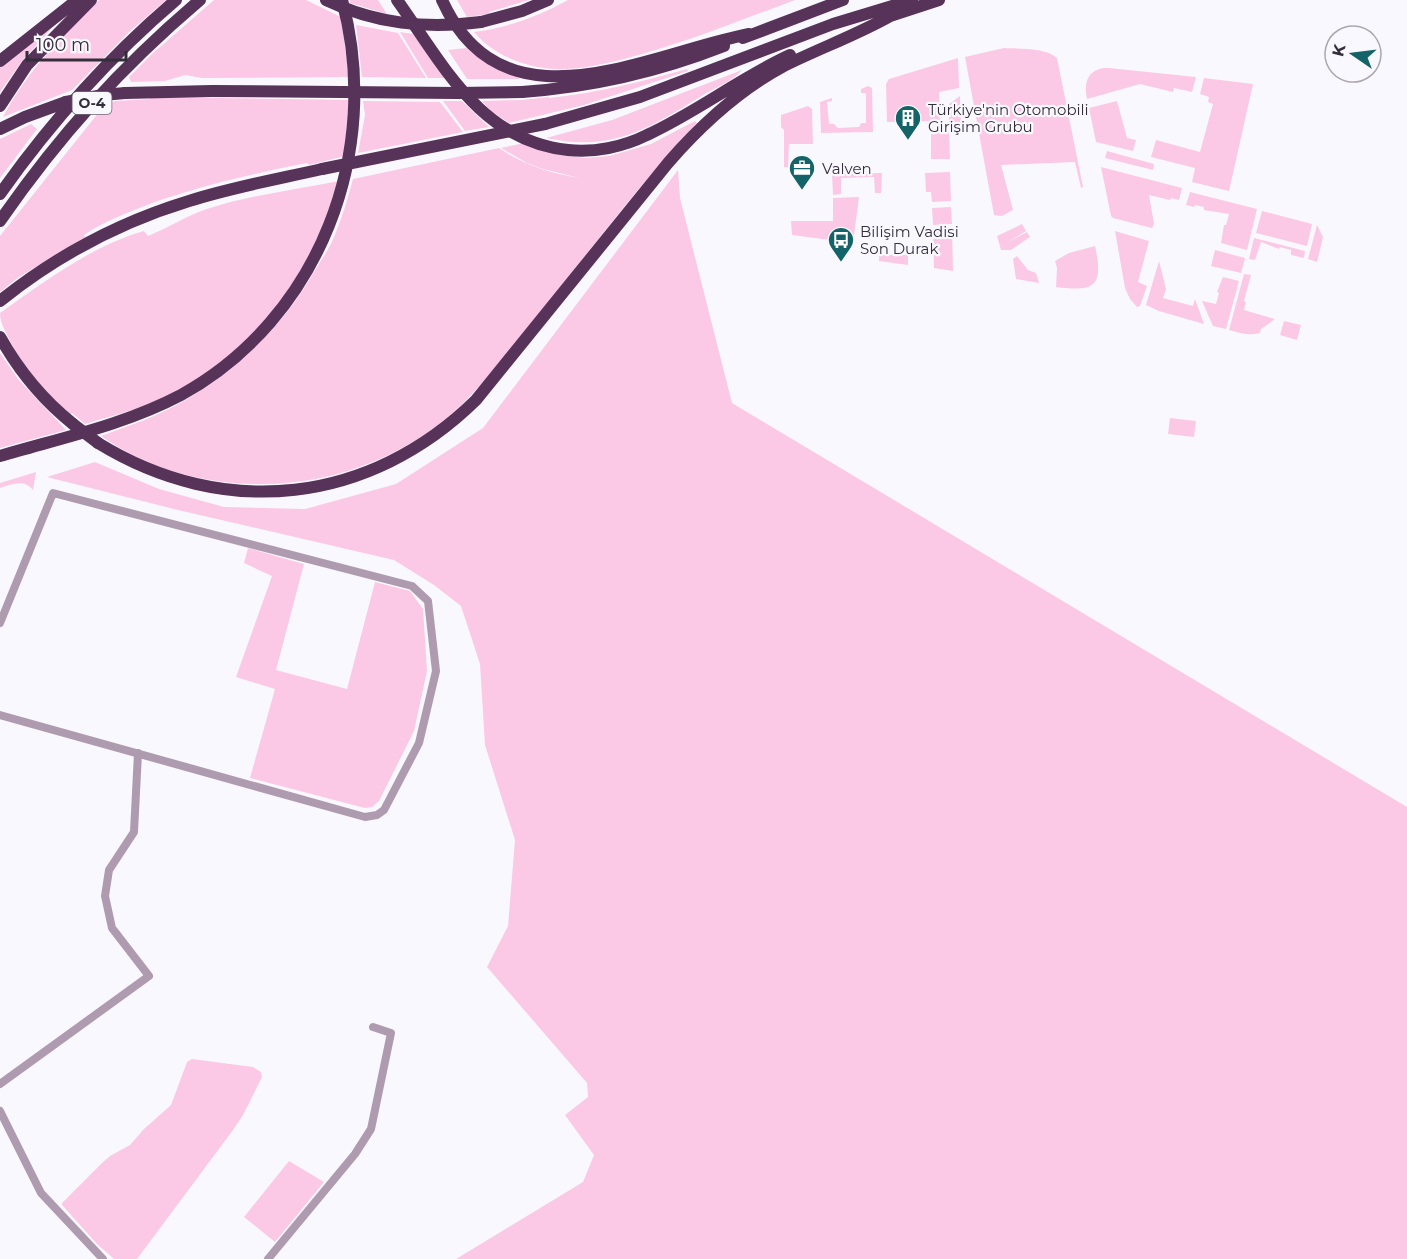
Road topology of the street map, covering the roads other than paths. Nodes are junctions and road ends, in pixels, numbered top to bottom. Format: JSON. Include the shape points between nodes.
{"nodes":[{"id":1,"x":77,"y":0,"type":"edge"},
{"id":2,"x":91,"y":0,"type":"edge"},
{"id":3,"x":176,"y":0,"type":"edge"},
{"id":4,"x":200,"y":0,"type":"edge"},
{"id":5,"x":326,"y":0,"type":"edge"},
{"id":6,"x":342,"y":0,"type":"edge"},
{"id":7,"x":397,"y":0,"type":"edge"},
{"id":8,"x":442,"y":0,"type":"edge"},
{"id":9,"x":548,"y":0,"type":"edge"},
{"id":10,"x":843,"y":0,"type":"edge"},
{"id":11,"x":912,"y":0,"type":"edge"},
{"id":12,"x":939,"y":0,"type":"edge"},
{"id":13,"x":892,"y":15,"type":"junction"},
{"id":14,"x":749,"y":34,"type":"junction"},
{"id":15,"x":0,"y":61,"type":"edge"},
{"id":16,"x":0,"y":106,"type":"edge"},
{"id":17,"x":0,"y":129,"type":"edge"},
{"id":18,"x":0,"y":194,"type":"edge"},
{"id":19,"x":0,"y":221,"type":"edge"},
{"id":20,"x":0,"y":301,"type":"edge"},
{"id":21,"x":0,"y":338,"type":"edge"},
{"id":22,"x":0,"y":456,"type":"edge"},
{"id":23,"x":0,"y":623,"type":"edge"},
{"id":24,"x":0,"y":715,"type":"edge"},
{"id":25,"x":138,"y":753,"type":"junction"},
{"id":26,"x":372,"y":1027,"type":"dead end"},
{"id":27,"x":0,"y":1084,"type":"edge"},
{"id":28,"x":0,"y":1111,"type":"edge"},
{"id":29,"x":103,"y":1259,"type":"edge"},
{"id":30,"x":268,"y":1259,"type":"edge"}],
"edges":[{"from":1,"to":15,"type":"highway"},
{"from":2,"to":16,"type":"highway","via":[[27,65]]},
{"from":3,"to":18,"type":"highway","number":"O-4","via":[[116,55],[62,114]]},
{"from":4,"to":19,"type":"highway","number":"O-4","via":[[103,90]]},
{"from":5,"to":9,"type":"highway","bridge":true,"via":[[394,23],[447,26],[481,22]]},
{"from":6,"to":22,"type":"highway","via":[[355,85],[349,158],[323,242],[280,311],[232,360],[179,395],[118,422]]},
{"from":7,"to":13,"type":"highway","via":[[483,113],[511,134],[543,146],[572,150],[633,142],[778,60],[825,38]]},
{"from":8,"to":14,"type":"highway","via":[[462,34],[482,52],[506,66],[539,76],[568,77],[615,70]]},
{"from":10,"to":14,"type":"highway"},
{"from":11,"to":20,"type":"highway","bridge":true,"via":[[833,24],[640,97],[545,124],[217,192],[165,208],[90,241]]},
{"from":12,"to":13,"type":"highway"},
{"from":13,"to":21,"type":"highway","bridge":true,"via":[[781,68],[706,123],[681,148],[463,413],[440,433],[396,460],[358,476],[313,487],[258,491],[213,488],[137,464],[98,443],[54,407],[31,383]]},
{"from":14,"to":17,"type":"highway","bridge":true,"via":[[707,53],[640,74],[579,87],[457,93],[125,93],[66,102]]},
{"from":23,"to":25,"type":"street","via":[[53,493],[412,586],[428,601],[436,671],[425,720],[418,743],[384,810],[377,815],[365,817]]},
{"from":24,"to":25,"type":"street"},
{"from":25,"to":27,"type":"street","via":[[134,832],[109,870],[105,896],[112,928],[150,976]]},
{"from":26,"to":30,"type":"street","via":[[391,1033],[371,1129]]},
{"from":28,"to":29,"type":"street","via":[[41,1192]]}]}
